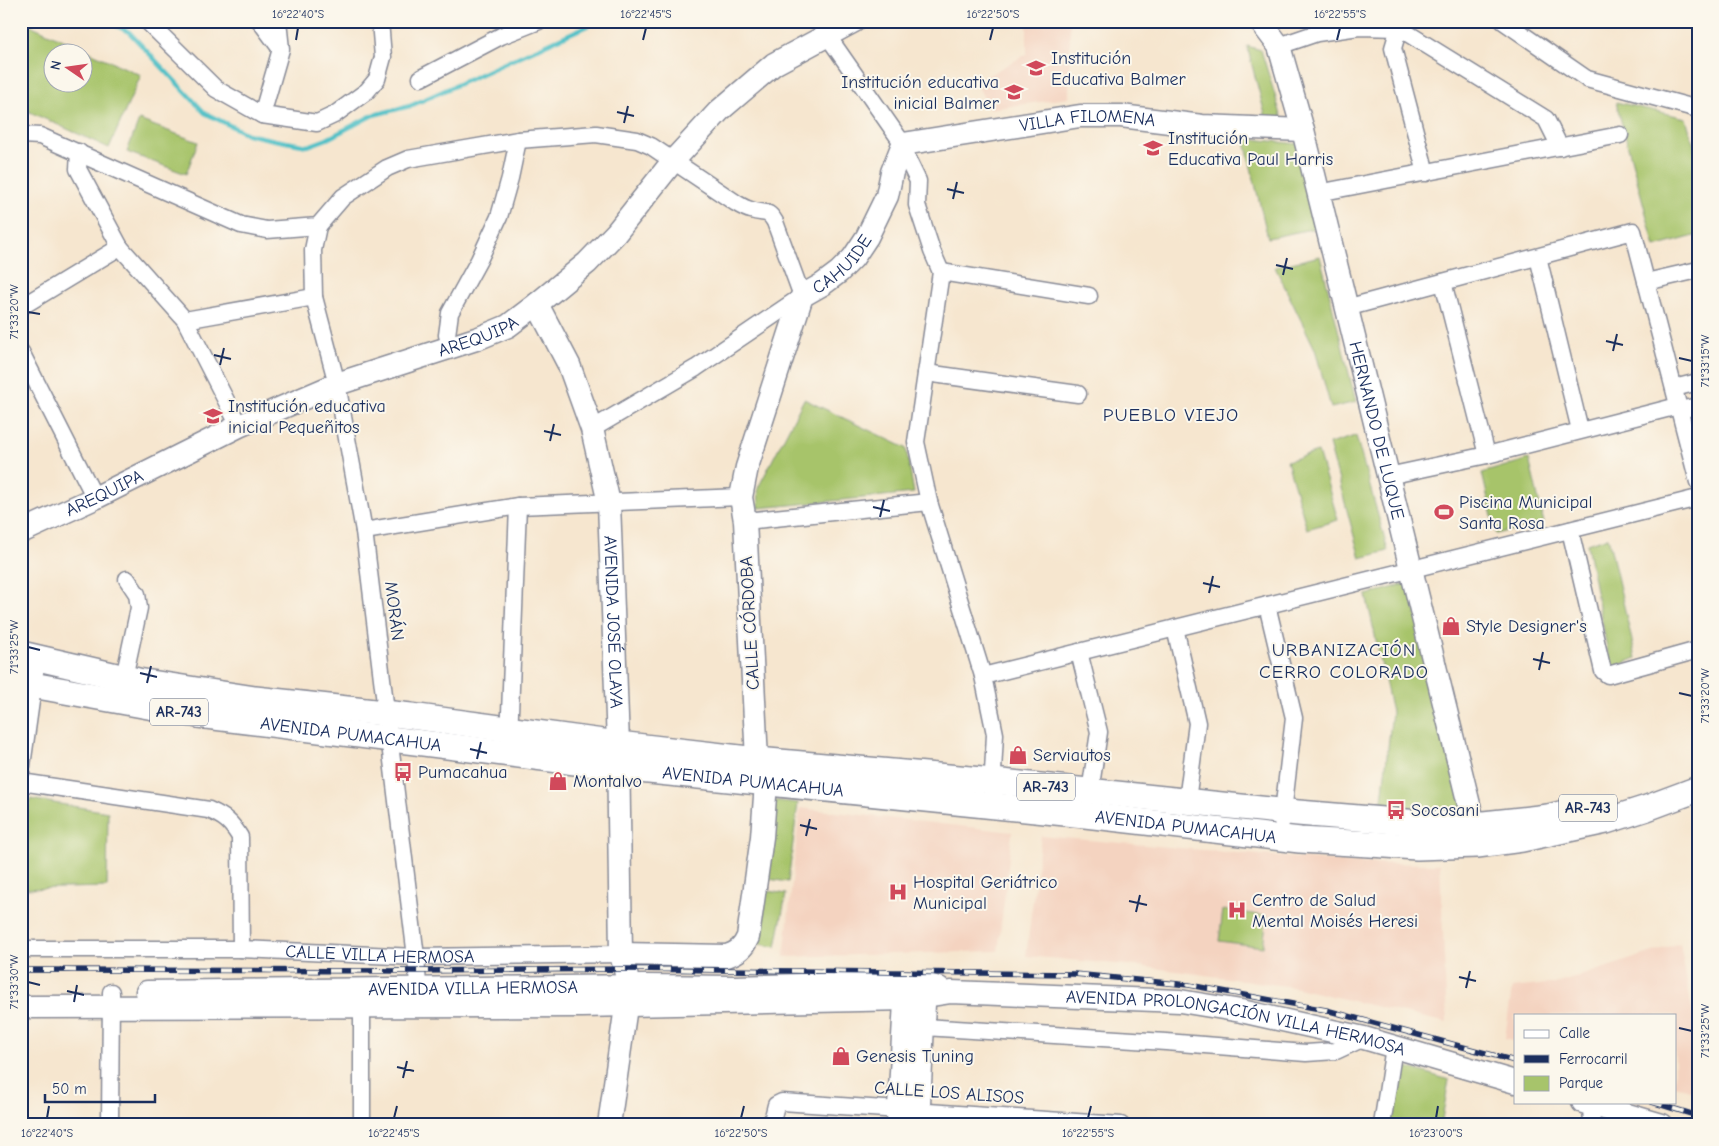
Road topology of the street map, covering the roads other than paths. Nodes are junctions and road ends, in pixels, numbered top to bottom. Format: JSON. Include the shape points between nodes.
{"nodes":[{"id":1,"x":147,"y":21,"type":"edge"},
{"id":2,"x":260,"y":21,"type":"edge"},
{"id":3,"x":278,"y":21,"type":"edge"},
{"id":4,"x":380,"y":21,"type":"edge"},
{"id":5,"x":539,"y":21,"type":"edge"},
{"id":6,"x":854,"y":21,"type":"edge"},
{"id":7,"x":1260,"y":21,"type":"edge"},
{"id":8,"x":1503,"y":21,"type":"edge"},
{"id":9,"x":1407,"y":27,"type":"edge"},
{"id":10,"x":827,"y":34,"type":"junction"},
{"id":11,"x":1278,"y":46,"type":"junction"},
{"id":12,"x":281,"y":50,"type":"junction"},
{"id":13,"x":421,"y":78,"type":"dead end"},
{"id":14,"x":1698,"y":109,"type":"edge"},
{"id":15,"x":262,"y":114,"type":"junction"},
{"id":16,"x":1303,"y":130,"type":"junction"},
{"id":17,"x":21,"y":135,"type":"edge"},
{"id":18,"x":1620,"y":135,"type":"dead end"},
{"id":19,"x":518,"y":140,"type":"junction"},
{"id":20,"x":902,"y":146,"type":"junction"},
{"id":21,"x":1560,"y":147,"type":"junction"},
{"id":22,"x":79,"y":152,"type":"junction"},
{"id":23,"x":673,"y":161,"type":"junction"},
{"id":24,"x":1426,"y":173,"type":"junction"},
{"id":25,"x":1318,"y":193,"type":"junction"},
{"id":26,"x":318,"y":226,"type":"junction"},
{"id":27,"x":120,"y":247,"type":"junction"},
{"id":28,"x":1538,"y":257,"type":"junction"},
{"id":29,"x":1698,"y":270,"type":"edge"},
{"id":30,"x":941,"y":272,"type":"junction"},
{"id":31,"x":1444,"y":282,"type":"junction"},
{"id":32,"x":1646,"y":282,"type":"junction"},
{"id":33,"x":802,"y":296,"type":"junction"},
{"id":34,"x":1089,"y":296,"type":"dead end"},
{"id":35,"x":314,"y":297,"type":"junction"},
{"id":36,"x":537,"y":304,"type":"junction"},
{"id":37,"x":21,"y":308,"type":"edge"},
{"id":38,"x":1346,"y":308,"type":"junction"},
{"id":39,"x":185,"y":320,"type":"junction"},
{"id":40,"x":451,"y":347,"type":"junction"},
{"id":41,"x":21,"y":352,"type":"edge"},
{"id":42,"x":926,"y":373,"type":"junction"},
{"id":43,"x":1698,"y":382,"type":"edge"},
{"id":44,"x":337,"y":384,"type":"junction"},
{"id":45,"x":1674,"y":388,"type":"junction"},
{"id":46,"x":1078,"y":394,"type":"dead end"},
{"id":47,"x":1698,"y":406,"type":"edge"},
{"id":48,"x":1679,"y":408,"type":"junction"},
{"id":49,"x":239,"y":426,"type":"junction"},
{"id":50,"x":592,"y":428,"type":"junction"},
{"id":51,"x":1580,"y":430,"type":"junction"},
{"id":52,"x":1487,"y":454,"type":"junction"},
{"id":53,"x":1388,"y":476,"type":"junction"},
{"id":54,"x":1698,"y":482,"type":"edge"},
{"id":55,"x":741,"y":497,"type":"junction"},
{"id":56,"x":95,"y":498,"type":"junction"},
{"id":57,"x":1698,"y":498,"type":"edge"},
{"id":58,"x":929,"y":502,"type":"junction"},
{"id":59,"x":609,"y":503,"type":"junction"},
{"id":60,"x":518,"y":506,"type":"junction"},
{"id":61,"x":744,"y":521,"type":"junction"},
{"id":62,"x":1570,"y":530,"type":"junction"},
{"id":63,"x":364,"y":531,"type":"junction"},
{"id":64,"x":21,"y":532,"type":"edge"},
{"id":65,"x":1411,"y":569,"type":"junction"},
{"id":66,"x":127,"y":579,"type":"dead end"},
{"id":67,"x":1267,"y":605,"type":"junction"},
{"id":68,"x":1175,"y":628,"type":"junction"},
{"id":69,"x":1698,"y":650,"type":"edge"},
{"id":70,"x":1079,"y":652,"type":"junction"},
{"id":71,"x":29,"y":656,"type":"edge"},
{"id":72,"x":983,"y":676,"type":"junction"},
{"id":73,"x":124,"y":678,"type":"junction"},
{"id":74,"x":27,"y":684,"type":"edge"},
{"id":75,"x":118,"y":702,"type":"junction"},
{"id":76,"x":387,"y":714,"type":"junction"},
{"id":77,"x":510,"y":730,"type":"junction"},
{"id":78,"x":389,"y":738,"type":"junction"},
{"id":79,"x":508,"y":754,"type":"junction"},
{"id":80,"x":618,"y":756,"type":"junction"},
{"id":81,"x":757,"y":760,"type":"junction"},
{"id":82,"x":21,"y":773,"type":"edge"},
{"id":83,"x":922,"y":774,"type":"junction"},
{"id":84,"x":1698,"y":774,"type":"edge"},
{"id":85,"x":993,"y":781,"type":"junction"},
{"id":86,"x":21,"y":782,"type":"edge"},
{"id":87,"x":766,"y":783,"type":"junction"},
{"id":88,"x":1698,"y":789,"type":"edge"},
{"id":89,"x":1090,"y":792,"type":"junction"},
{"id":90,"x":920,"y":800,"type":"junction"},
{"id":91,"x":1187,"y":801,"type":"junction"},
{"id":92,"x":990,"y":806,"type":"junction"},
{"id":93,"x":1283,"y":811,"type":"junction"},
{"id":94,"x":1475,"y":835,"type":"junction"},
{"id":95,"x":1280,"y":838,"type":"junction"},
{"id":96,"x":21,"y":949,"type":"edge"},
{"id":97,"x":241,"y":949,"type":"junction"},
{"id":98,"x":738,"y":952,"type":"joint"},
{"id":99,"x":621,"y":954,"type":"junction"},
{"id":100,"x":416,"y":958,"type":"junction"},
{"id":101,"x":915,"y":990,"type":"junction"},
{"id":102,"x":21,"y":992,"type":"edge"},
{"id":103,"x":620,"y":995,"type":"junction"},
{"id":104,"x":418,"y":998,"type":"junction"},
{"id":105,"x":111,"y":1000,"type":"junction"},
{"id":106,"x":362,"y":1006,"type":"junction"},
{"id":107,"x":21,"y":1007,"type":"edge"},
{"id":108,"x":924,"y":1027,"type":"junction"},
{"id":109,"x":1364,"y":1038,"type":"junction"},
{"id":110,"x":1394,"y":1047,"type":"junction"},
{"id":111,"x":612,"y":1056,"type":"junction"},
{"id":112,"x":1514,"y":1082,"type":"edge"},
{"id":113,"x":1588,"y":1111,"type":"edge"},
{"id":114,"x":909,"y":1117,"type":"edge"},
{"id":115,"x":1079,"y":1123,"type":"edge"},
{"id":116,"x":110,"y":1125,"type":"edge"},
{"id":117,"x":362,"y":1125,"type":"edge"},
{"id":118,"x":594,"y":1125,"type":"edge"},
{"id":119,"x":609,"y":1125,"type":"edge"},
{"id":120,"x":771,"y":1125,"type":"edge"},
{"id":121,"x":1121,"y":1125,"type":"edge"},
{"id":122,"x":1382,"y":1125,"type":"edge"},
{"id":123,"x":1662,"y":1125,"type":"edge"}],
"edges":[{"from":1,"to":15,"type":"street","via":[[216,89]]},
{"from":2,"to":12,"type":"street"},
{"from":3,"to":12,"type":"street"},
{"from":4,"to":15,"type":"street","via":[[384,57],[377,80],[367,91],[317,123]]},
{"from":5,"to":13,"type":"street","via":[[502,36]]},
{"from":6,"to":10,"type":"street","name":"AREQUIPA"},
{"from":7,"to":11,"type":"street","name":"HERNANDO DE LUQUE"},
{"from":8,"to":14,"type":"street","via":[[1587,79]]},
{"from":9,"to":11,"type":"street","via":[[1359,27],[1317,33]]},
{"from":9,"to":21,"type":"street","via":[[1546,119]]},
{"from":9,"to":24,"type":"street","via":[[1393,48]]},
{"from":10,"to":20,"type":"street"},
{"from":10,"to":23,"type":"street","name":"AREQUIPA","via":[[774,64],[719,111]]},
{"from":11,"to":16,"type":"street","name":"HERNANDO DE LUQUE"},
{"from":12,"to":15,"type":"street"},
{"from":16,"to":20,"type":"street","name":"VILLA FILOMENA","via":[[1202,126],[1122,116],[1080,116]]},
{"from":16,"to":25,"type":"street","name":"HERNANDO DE LUQUE"},
{"from":17,"to":22,"type":"street","via":[[40,136]]},
{"from":18,"to":21,"type":"street"},
{"from":19,"to":23,"type":"street","via":[[596,134],[619,136],[651,146]]},
{"from":19,"to":26,"type":"street","via":[[408,159],[387,168],[343,197]]},
{"from":19,"to":40,"type":"street","via":[[499,218],[450,313],[447,335]]},
{"from":20,"to":30,"type":"street","via":[[918,181],[917,205]]},
{"from":20,"to":33,"type":"street","name":"CAHUIDE","via":[[886,196],[853,258],[823,284]]},
{"from":21,"to":24,"type":"street"},
{"from":22,"to":26,"type":"street","via":[[241,225],[267,230]]},
{"from":22,"to":27,"type":"street","via":[[78,169]]},
{"from":23,"to":33,"type":"street","via":[[736,203],[771,214]]},
{"from":23,"to":36,"type":"street","name":"AREQUIPA","via":[[616,233]]},
{"from":24,"to":25,"type":"street"},
{"from":25,"to":38,"type":"street","name":"HERNANDO DE LUQUE"},
{"from":26,"to":35,"type":"street","name":"MORÁN","via":[[313,250]]},
{"from":27,"to":37,"type":"street"},
{"from":27,"to":39,"type":"street"},
{"from":28,"to":31,"type":"street"},
{"from":28,"to":32,"type":"street","via":[[1633,231]]},
{"from":28,"to":51,"type":"street"},
{"from":29,"to":32,"type":"street"},
{"from":30,"to":34,"type":"street"},
{"from":30,"to":42,"type":"street"},
{"from":31,"to":38,"type":"street"},
{"from":31,"to":52,"type":"street"},
{"from":32,"to":45,"type":"street"},
{"from":33,"to":50,"type":"street","name":"CAHUIDE","via":[[696,368]]},
{"from":33,"to":55,"type":"street","name":"CALLE CÓRDOBA","via":[[747,467]]},
{"from":35,"to":39,"type":"street"},
{"from":35,"to":44,"type":"street","name":"MORÁN"},
{"from":36,"to":40,"type":"street","name":"AREQUIPA","via":[[508,326]]},
{"from":36,"to":50,"type":"street","name":"AVENIDA JOSÉ OLAYA","via":[[569,365]]},
{"from":38,"to":53,"type":"street","name":"HERNANDO DE LUQUE"},
{"from":39,"to":49,"type":"street"},
{"from":40,"to":44,"type":"street","name":"AREQUIPA"},
{"from":41,"to":56,"type":"street"},
{"from":42,"to":46,"type":"street"},
{"from":42,"to":58,"type":"street","via":[[916,442]]},
{"from":43,"to":45,"type":"street"},
{"from":44,"to":49,"type":"street","name":"AREQUIPA"},
{"from":44,"to":63,"type":"street","name":"MORÁN"},
{"from":45,"to":48,"type":"street"},
{"from":47,"to":48,"type":"street"},
{"from":48,"to":51,"type":"street"},
{"from":48,"to":54,"type":"street"},
{"from":49,"to":56,"type":"street","name":"AREQUIPA"},
{"from":50,"to":59,"type":"street","name":"AVENIDA JOSÉ OLAYA"},
{"from":51,"to":52,"type":"street"},
{"from":52,"to":53,"type":"street"},
{"from":53,"to":65,"type":"street","name":"HERNANDO DE LUQUE"},
{"from":55,"to":59,"type":"street"},
{"from":55,"to":61,"type":"street","name":"CALLE CÓRDOBA"},
{"from":56,"to":64,"type":"street","name":"AREQUIPA"},
{"from":57,"to":62,"type":"street"},
{"from":58,"to":61,"type":"street"},
{"from":58,"to":72,"type":"street"},
{"from":59,"to":60,"type":"street"},
{"from":59,"to":80,"type":"street","name":"AVENIDA JOSÉ OLAYA"},
{"from":60,"to":63,"type":"street"},
{"from":60,"to":77,"type":"street"},
{"from":61,"to":81,"type":"street","name":"CALLE CÓRDOBA"},
{"from":62,"to":65,"type":"street"},
{"from":62,"to":69,"type":"street","via":[[1603,671],[1608,675]]},
{"from":63,"to":76,"type":"street","name":"MORÁN"},
{"from":65,"to":67,"type":"street"},
{"from":65,"to":94,"type":"street","name":"HERNANDO DE LUQUE"},
{"from":66,"to":73,"type":"street","via":[[137,594],[139,608]]},
{"from":67,"to":68,"type":"street"},
{"from":67,"to":93,"type":"street","via":[[1294,718]]},
{"from":68,"to":70,"type":"street"},
{"from":68,"to":91,"type":"street","via":[[1197,723]]},
{"from":70,"to":72,"type":"street"},
{"from":70,"to":89,"type":"street","via":[[1099,732]]},
{"from":71,"to":73,"type":"main road","name":"AVENIDA PUMACAHUA","number":"AR-743"},
{"from":71,"to":74,"type":"street"},
{"from":72,"to":85,"type":"street","via":[[995,734]]},
{"from":73,"to":75,"type":"street"},
{"from":73,"to":76,"type":"main road","name":"AVENIDA PUMACAHUA","number":"AR-743","via":[[255,699]]},
{"from":74,"to":75,"type":"main road","name":"AVENIDA PUMACAHUA","number":"AR-743"},
{"from":74,"to":82,"type":"street"},
{"from":75,"to":78,"type":"main road","name":"AVENIDA PUMACAHUA","number":"AR-743","via":[[259,724]]},
{"from":76,"to":77,"type":"main road","name":"AVENIDA PUMACAHUA","number":"AR-743"},
{"from":76,"to":78,"type":"street","name":"MORÁN"},
{"from":77,"to":79,"type":"street"},
{"from":77,"to":80,"type":"main road","name":"AVENIDA PUMACAHUA","number":"AR-743"},
{"from":78,"to":79,"type":"main road","name":"AVENIDA PUMACAHUA","number":"AR-743"},
{"from":78,"to":100,"type":"street","name":"MORÁN"},
{"from":79,"to":80,"type":"main road","name":"AVENIDA PUMACAHUA","number":"AR-743"},
{"from":80,"to":81,"type":"main road","name":"AVENIDA PUMACAHUA","number":"AR-743"},
{"from":80,"to":87,"type":"main road","name":"AVENIDA PUMACAHUA","number":"AR-743"},
{"from":80,"to":99,"type":"street","name":"AVENIDA JOSÉ OLAYA"},
{"from":81,"to":83,"type":"main road","name":"AVENIDA PUMACAHUA","number":"AR-743"},
{"from":81,"to":87,"type":"street","name":"CALLE CÓRDOBA"},
{"from":83,"to":85,"type":"main road","name":"AVENIDA PUMACAHUA","number":"AR-743"},
{"from":83,"to":90,"type":"main road"},
{"from":84,"to":94,"type":"main road","number":"AR-743","via":[[1601,805]]},
{"from":85,"to":89,"type":"main road","name":"AVENIDA PUMACAHUA","number":"AR-743"},
{"from":85,"to":92,"type":"street"},
{"from":86,"to":97,"type":"street","via":[[209,810],[233,824],[240,837]]},
{"from":87,"to":90,"type":"main road","name":"AVENIDA PUMACAHUA","number":"AR-743"},
{"from":87,"to":98,"type":"street","name":"CALLE CÓRDOBA","via":[[748,937]]},
{"from":88,"to":94,"type":"main road","number":"AR-743","via":[[1606,821],[1545,835]]},
{"from":89,"to":91,"type":"main road","name":"AVENIDA PUMACAHUA","number":"AR-743"},
{"from":90,"to":92,"type":"main road","name":"AVENIDA PUMACAHUA","number":"AR-743"},
{"from":91,"to":93,"type":"main road","name":"AVENIDA PUMACAHUA","number":"AR-743"},
{"from":92,"to":95,"type":"main road","name":"AVENIDA PUMACAHUA","number":"AR-743"},
{"from":93,"to":94,"type":"main road","name":"AVENIDA PUMACAHUA","number":"AR-743"},
{"from":93,"to":95,"type":"street"},
{"from":94,"to":95,"type":"main road","name":"AVENIDA PUMACAHUA","number":"AR-743","via":[[1410,846]]},
{"from":96,"to":97,"type":"street","name":"CALLE VILLA HERMOSA"},
{"from":97,"to":100,"type":"street","name":"CALLE VILLA HERMOSA"},
{"from":98,"to":99,"type":"street","name":"CALLE VILLA HERMOSA","via":[[722,956]]},
{"from":99,"to":100,"type":"street","name":"CALLE VILLA HERMOSA"},
{"from":99,"to":103,"type":"street","name":"AVENIDA JOSÉ OLAYA"},
{"from":100,"to":104,"type":"street","name":"MORÁN"},
{"from":101,"to":103,"type":"street","name":"AVENIDA VILLA HERMOSA"},
{"from":101,"to":108,"type":"street"},
{"from":101,"to":109,"type":"street","name":"AVENIDA PROLONGACIÓN VILLA HERMOSA","via":[[1180,1001]]},
{"from":101,"to":114,"type":"street"},
{"from":102,"to":105,"type":"street","name":"AVENIDA VILLA HERMOSA"},
{"from":103,"to":104,"type":"street","name":"AVENIDA VILLA HERMOSA"},
{"from":103,"to":111,"type":"street","name":"AVENIDA JOSÉ OLAYA"},
{"from":104,"to":105,"type":"street","name":"AVENIDA VILLA HERMOSA"},
{"from":104,"to":106,"type":"street","name":"AVENIDA VILLA HERMOSA"},
{"from":105,"to":106,"type":"street","name":"AVENIDA VILLA HERMOSA"},
{"from":105,"to":107,"type":"street","name":"AVENIDA VILLA HERMOSA"},
{"from":105,"to":116,"type":"street"},
{"from":106,"to":117,"type":"street"},
{"from":108,"to":109,"type":"street","via":[[1306,1053],[1336,1051]]},
{"from":108,"to":114,"type":"street"},
{"from":109,"to":110,"type":"street","name":"AVENIDA PROLONGACIÓN VILLA HERMOSA"},
{"from":110,"to":112,"type":"street","name":"AVENIDA PROLONGACIÓN VILLA HERMOSA"},
{"from":110,"to":122,"type":"street"},
{"from":111,"to":118,"type":"street","name":"AVENIDA JOSÉ OLAYA"},
{"from":111,"to":119,"type":"street","name":"AVENIDA JOSÉ OLAYA"},
{"from":113,"to":123,"type":"street"},
{"from":114,"to":115,"type":"street","name":"CALLE LOS ALISOS"},
{"from":114,"to":120,"type":"street","name":"CALLE LOS ALISOS","via":[[782,1102],[776,1105]]},
{"from":115,"to":121,"type":"street","name":"CALLE LOS ALISOS"}]}
